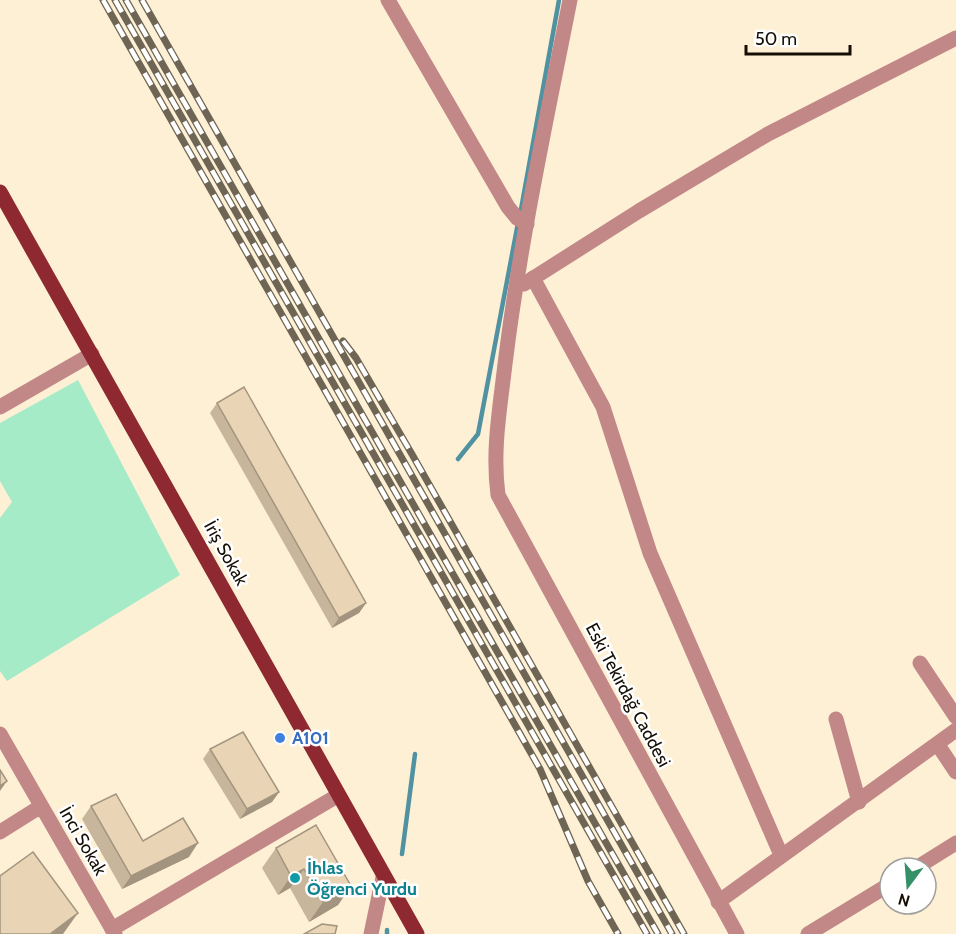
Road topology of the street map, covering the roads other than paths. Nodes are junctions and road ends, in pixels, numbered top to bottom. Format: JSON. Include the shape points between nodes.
{"nodes":[{"id":1,"x":388,"y":0,"type":"edge"},
{"id":2,"x":570,"y":0,"type":"edge"},
{"id":3,"x":956,"y":38,"type":"edge"},
{"id":4,"x":0,"y":192,"type":"edge"},
{"id":5,"x":523,"y":222,"type":"junction"},
{"id":6,"x":533,"y":278,"type":"junction"},
{"id":7,"x":514,"y":290,"type":"junction"},
{"id":8,"x":92,"y":354,"type":"junction"},
{"id":9,"x":0,"y":407,"type":"edge"},
{"id":10,"x":920,"y":663,"type":"dead end"},
{"id":11,"x":956,"y":717,"type":"edge"},
{"id":12,"x":836,"y":719,"type":"dead end"},
{"id":13,"x":956,"y":730,"type":"edge"},
{"id":14,"x":0,"y":734,"type":"edge"},
{"id":15,"x":938,"y":745,"type":"junction"},
{"id":16,"x":956,"y":772,"type":"edge"},
{"id":17,"x":337,"y":796,"type":"junction"},
{"id":18,"x":859,"y":802,"type":"junction"},
{"id":19,"x":42,"y":809,"type":"junction"},
{"id":20,"x":0,"y":832,"type":"edge"},
{"id":21,"x":956,"y":843,"type":"edge"},
{"id":22,"x":781,"y":855,"type":"junction"},
{"id":23,"x":935,"y":856,"type":"edge"},
{"id":24,"x":383,"y":877,"type":"junction"},
{"id":25,"x":878,"y":891,"type":"edge"},
{"id":26,"x":718,"y":902,"type":"junction"},
{"id":27,"x":113,"y":932,"type":"edge"},
{"id":28,"x":371,"y":934,"type":"edge"},
{"id":29,"x":417,"y":934,"type":"edge"},
{"id":30,"x":737,"y":934,"type":"edge"},
{"id":31,"x":808,"y":934,"type":"edge"}],
"edges":[{"from":1,"to":5,"type":"street","via":[[464,135]]},
{"from":2,"to":5,"type":"street","name":"Eski Tekirdağ Caddesi"},
{"from":3,"to":6,"type":"street","via":[[768,134]]},
{"from":4,"to":8,"type":"main road","name":"İriş Sokak"},
{"from":5,"to":7,"type":"street","name":"Eski Tekirdağ Caddesi"},
{"from":6,"to":7,"type":"street"},
{"from":6,"to":22,"type":"street","via":[[603,407],[650,553]]},
{"from":7,"to":26,"type":"street","name":"Eski Tekirdağ Caddesi","via":[[495,470],[498,495]]},
{"from":8,"to":9,"type":"street"},
{"from":8,"to":17,"type":"main road","name":"İriş Sokak"},
{"from":10,"to":11,"type":"street"},
{"from":12,"to":18,"type":"street"},
{"from":13,"to":15,"type":"street"},
{"from":14,"to":19,"type":"street"},
{"from":15,"to":16,"type":"street"},
{"from":15,"to":18,"type":"street"},
{"from":17,"to":24,"type":"main road","name":"İriş Sokak"},
{"from":17,"to":27,"type":"street"},
{"from":18,"to":22,"type":"street"},
{"from":19,"to":20,"type":"street","name":"İnci Sokak"},
{"from":19,"to":27,"type":"street","name":"İnci Sokak"},
{"from":21,"to":23,"type":"street"},
{"from":22,"to":26,"type":"street"},
{"from":24,"to":28,"type":"street"},
{"from":24,"to":29,"type":"main road","name":"İriş Sokak"},
{"from":25,"to":31,"type":"street"},
{"from":26,"to":30,"type":"street","name":"Eski Tekirdağ Caddesi"}]}
